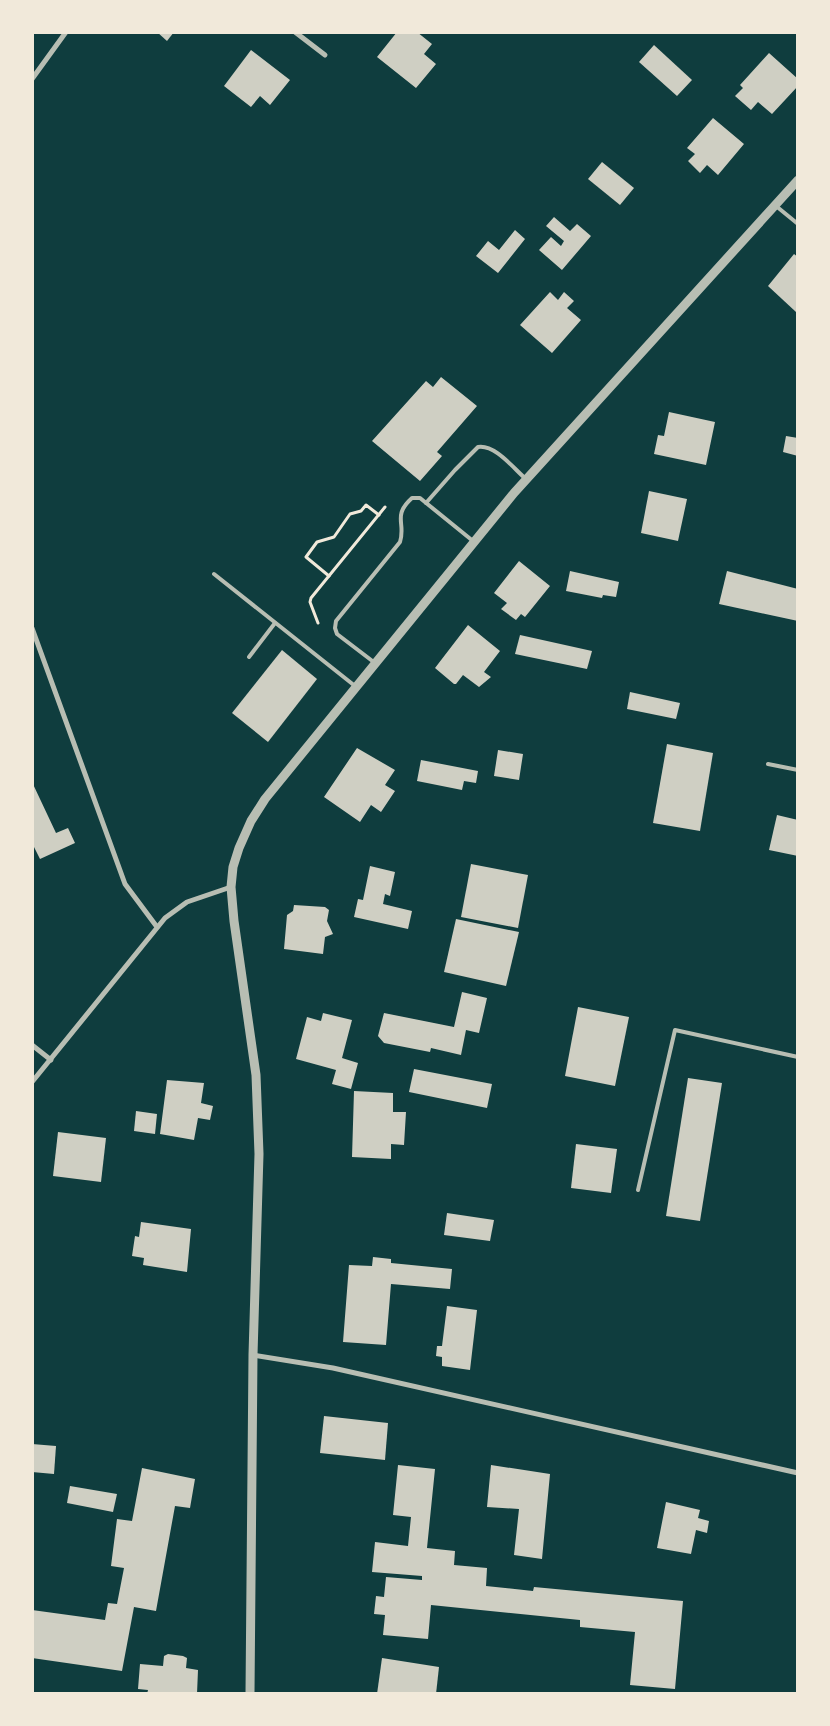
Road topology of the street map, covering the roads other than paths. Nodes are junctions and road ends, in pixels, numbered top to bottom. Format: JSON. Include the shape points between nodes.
{"nodes":[{"id":1,"x":66,"y":32,"type":"edge"},
{"id":2,"x":295,"y":32,"type":"edge"},
{"id":3,"x":325,"y":55,"type":"dead end"},
{"id":4,"x":32,"y":79,"type":"edge"},
{"id":5,"x":798,"y":180,"type":"edge"},
{"id":6,"x":775,"y":205,"type":"junction"},
{"id":7,"x":798,"y":224,"type":"edge"},
{"id":8,"x":526,"y":479,"type":"junction"},
{"id":9,"x":426,"y":503,"type":"junction"},
{"id":10,"x":474,"y":541,"type":"junction"},
{"id":11,"x":214,"y":574,"type":"dead end"},
{"id":12,"x":275,"y":623,"type":"junction"},
{"id":13,"x":32,"y":628,"type":"edge"},
{"id":14,"x":249,"y":657,"type":"dead end"},
{"id":15,"x":374,"y":663,"type":"junction"},
{"id":16,"x":355,"y":686,"type":"junction"},
{"id":17,"x":768,"y":764,"type":"dead end"},
{"id":18,"x":798,"y":770,"type":"edge"},
{"id":19,"x":231,"y":887,"type":"junction"},
{"id":20,"x":157,"y":926,"type":"junction"},
{"id":21,"x":32,"y":1045,"type":"edge"},
{"id":22,"x":798,"y":1057,"type":"edge"},
{"id":23,"x":51,"y":1060,"type":"junction"},
{"id":24,"x":32,"y":1082,"type":"edge"},
{"id":25,"x":638,"y":1190,"type":"dead end"},
{"id":26,"x":253,"y":1355,"type":"junction"},
{"id":27,"x":798,"y":1473,"type":"edge"},
{"id":28,"x":250,"y":1694,"type":"edge"}],
"edges":[{"from":1,"to":4,"type":"street"},
{"from":2,"to":3,"type":"street"},
{"from":5,"to":6,"type":"street"},
{"from":6,"to":7,"type":"lane"},
{"from":6,"to":8,"type":"street"},
{"from":8,"to":9,"type":"lane","via":[[486,447],[478,447]]},
{"from":8,"to":10,"type":"street"},
{"from":9,"to":10,"type":"lane"},
{"from":9,"to":15,"type":"lane","via":[[420,498],[412,498],[404,505],[400,514],[400,542],[336,621],[337,634]]},
{"from":10,"to":15,"type":"street"},
{"from":11,"to":12,"type":"lane"},
{"from":12,"to":14,"type":"lane"},
{"from":12,"to":16,"type":"lane"},
{"from":13,"to":20,"type":"street","via":[[126,884]]},
{"from":15,"to":16,"type":"street"},
{"from":16,"to":19,"type":"street","via":[[251,821],[233,867]]},
{"from":17,"to":18,"type":"lane"},
{"from":19,"to":20,"type":"street","via":[[187,902]]},
{"from":19,"to":26,"type":"street","via":[[256,1075],[259,1154]]},
{"from":20,"to":23,"type":"street"},
{"from":21,"to":23,"type":"street"},
{"from":22,"to":25,"type":"lane","via":[[675,1030]]},
{"from":23,"to":24,"type":"street"},
{"from":26,"to":27,"type":"street","via":[[334,1368]]},
{"from":26,"to":28,"type":"street"}]}
